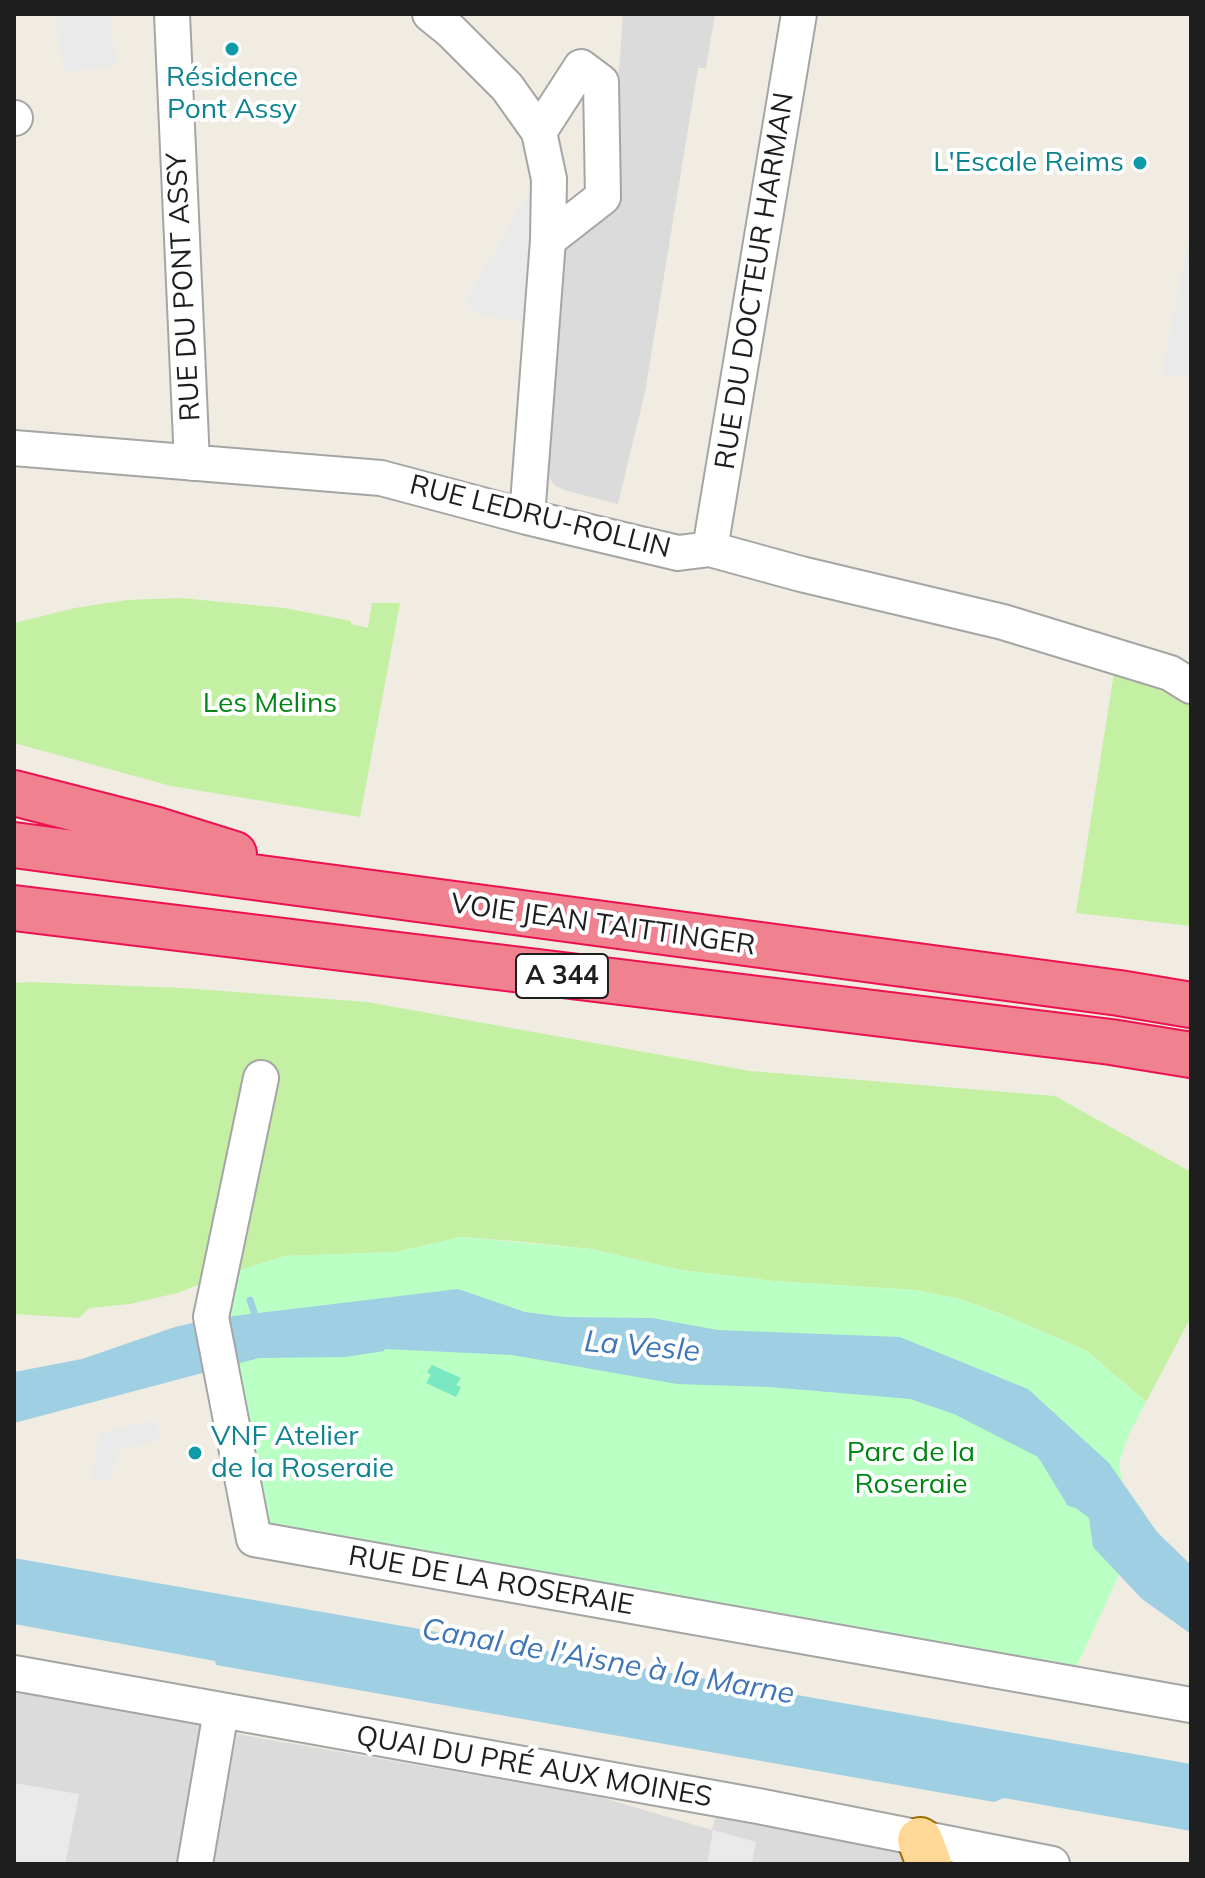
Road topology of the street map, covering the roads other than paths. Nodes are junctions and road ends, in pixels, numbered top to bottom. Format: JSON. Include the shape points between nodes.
{"nodes":[{"id":1,"x":172,"y":14,"type":"edge"},
{"id":2,"x":430,"y":14,"type":"edge"},
{"id":3,"x":799,"y":14,"type":"edge"},
{"id":4,"x":539,"y":132,"type":"junction"},
{"id":5,"x":548,"y":240,"type":"junction"},
{"id":6,"x":14,"y":448,"type":"edge"},
{"id":7,"x":192,"y":463,"type":"junction"},
{"id":8,"x":527,"y":517,"type":"junction"},
{"id":9,"x":710,"y":549,"type":"junction"},
{"id":10,"x":1191,"y":686,"type":"edge"},
{"id":11,"x":14,"y":793,"type":"edge"},
{"id":12,"x":14,"y":845,"type":"edge"},
{"id":13,"x":354,"y":892,"type":"junction"},
{"id":14,"x":14,"y":908,"type":"edge"},
{"id":15,"x":61,"y":915,"type":"junction"},
{"id":16,"x":14,"y":918,"type":"edge"},
{"id":17,"x":1191,"y":1005,"type":"edge"},
{"id":18,"x":1191,"y":1055,"type":"edge"},
{"id":19,"x":261,"y":1078,"type":"dead end"},
{"id":20,"x":14,"y":1673,"type":"edge"},
{"id":21,"x":1191,"y":1705,"type":"edge"},
{"id":22,"x":221,"y":1711,"type":"junction"},
{"id":23,"x":925,"y":1852,"type":"edge"},
{"id":24,"x":195,"y":1864,"type":"edge"},
{"id":25,"x":1052,"y":1864,"type":"edge"}],
"edges":[{"from":1,"to":7,"type":"street","name":"RUE DU PONT ASSY"},
{"from":2,"to":4,"type":"street","via":[[507,87]]},
{"from":3,"to":9,"type":"street","name":"RUE DU DOCTEUR HARMAN"},
{"from":4,"to":5,"type":"street","via":[[549,179]]},
{"from":4,"to":5,"type":"street","via":[[581,67],[601,82],[603,197]]},
{"from":5,"to":8,"type":"street"},
{"from":6,"to":7,"type":"street","name":"RUE LEDRU-ROLLIN"},
{"from":7,"to":8,"type":"street","name":"RUE LEDRU-ROLLIN","via":[[381,478]]},
{"from":8,"to":9,"type":"street","name":"RUE LEDRU-ROLLIN","via":[[678,553]]},
{"from":9,"to":10,"type":"street","name":"RUE LEDRU-ROLLIN","via":[[1003,622],[1170,673]]},
{"from":11,"to":13,"type":"highway","via":[[154,829]]},
{"from":12,"to":13,"type":"highway","name":"VOIE JEAN TAITTINGER","number":"A 344"},
{"from":13,"to":17,"type":"highway","name":"VOIE JEAN TAITTINGER","number":"A 344"},
{"from":14,"to":15,"type":"highway","name":"VOIE JEAN TAITTINGER","number":"A 344"},
{"from":15,"to":16,"type":"highway"},
{"from":15,"to":18,"type":"highway","name":"VOIE JEAN TAITTINGER","number":"A 344"},
{"from":19,"to":21,"type":"street","name":"RUE DE LA ROSERAIE","via":[[211,1317],[254,1539]]},
{"from":20,"to":22,"type":"street","name":"QUAI DU PRÉ AUX MOINES"},
{"from":22,"to":23,"type":"street","name":"QUAI DU PRÉ AUX MOINES","via":[[758,1806]]},
{"from":22,"to":24,"type":"street"},
{"from":23,"to":25,"type":"street","name":"QUAI DU PRÉ AUX MOINES"}]}
